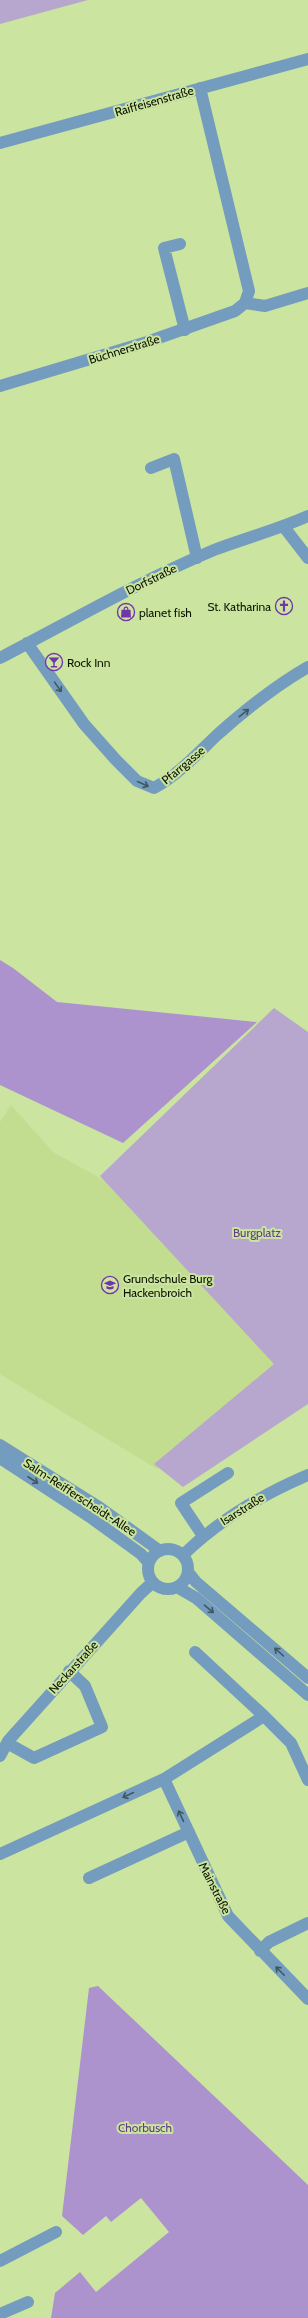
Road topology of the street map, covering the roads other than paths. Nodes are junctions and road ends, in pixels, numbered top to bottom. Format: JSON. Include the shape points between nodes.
{"nodes":[{"id":1,"x":308,"y":59,"type":"edge"},
{"id":2,"x":200,"y":88,"type":"junction"},
{"id":3,"x":0,"y":143,"type":"edge"},
{"id":4,"x":180,"y":244,"type":"dead end"},
{"id":5,"x":308,"y":293,"type":"edge"},
{"id":6,"x":245,"y":303,"type":"junction"},
{"id":7,"x":185,"y":330,"type":"junction"},
{"id":8,"x":0,"y":386,"type":"edge"},
{"id":9,"x":152,"y":468,"type":"dead end"},
{"id":10,"x":308,"y":516,"type":"edge"},
{"id":11,"x":284,"y":527,"type":"junction"},
{"id":12,"x":197,"y":558,"type":"junction"},
{"id":13,"x":308,"y":558,"type":"edge"},
{"id":14,"x":27,"y":643,"type":"junction"},
{"id":15,"x":0,"y":658,"type":"edge"},
{"id":16,"x":308,"y":667,"type":"edge"},
{"id":17,"x":0,"y":1445,"type":"edge"},
{"id":18,"x":0,"y":1458,"type":"edge"},
{"id":19,"x":228,"y":1472,"type":"dead end"},
{"id":20,"x":308,"y":1475,"type":"edge"},
{"id":21,"x":203,"y":1536,"type":"junction"},
{"id":22,"x":160,"y":1551,"type":"junction"},
{"id":23,"x":183,"y":1555,"type":"junction"},
{"id":24,"x":149,"y":1563,"type":"junction"},
{"id":25,"x":188,"y":1572,"type":"junction"},
{"id":26,"x":153,"y":1582,"type":"junction"},
{"id":27,"x":177,"y":1587,"type":"junction"},
{"id":28,"x":195,"y":1652,"type":"dead end"},
{"id":29,"x":69,"y":1671,"type":"junction"},
{"id":30,"x":308,"y":1678,"type":"edge"},
{"id":31,"x":308,"y":1695,"type":"edge"},
{"id":32,"x":264,"y":1716,"type":"junction"},
{"id":33,"x":5,"y":1739,"type":"edge"},
{"id":34,"x":0,"y":1756,"type":"edge"},
{"id":35,"x":164,"y":1779,"type":"junction"},
{"id":36,"x":308,"y":1780,"type":"edge"},
{"id":37,"x":189,"y":1832,"type":"junction"},
{"id":38,"x":0,"y":1854,"type":"edge"},
{"id":39,"x":89,"y":1878,"type":"dead end"},
{"id":40,"x":308,"y":1923,"type":"edge"},
{"id":41,"x":260,"y":1952,"type":"junction"},
{"id":42,"x":308,"y":1998,"type":"edge"},
{"id":43,"x":56,"y":2232,"type":"dead end"},
{"id":44,"x":0,"y":2261,"type":"edge"},
{"id":45,"x":28,"y":2302,"type":"dead end"},
{"id":46,"x":0,"y":2314,"type":"edge"}],
"edges":[{"from":1,"to":2,"type":"street","name":"Raiffeisenstraße"},
{"from":2,"to":3,"type":"street","name":"Raiffeisenstraße"},
{"from":2,"to":6,"type":"street","via":[[249,291]]},
{"from":4,"to":7,"type":"street","via":[[164,248]]},
{"from":5,"to":6,"type":"street","via":[[265,306]]},
{"from":6,"to":7,"type":"street","name":"Büchnerstraße","via":[[235,312]]},
{"from":7,"to":8,"type":"street","name":"Büchnerstraße"},
{"from":9,"to":12,"type":"street","via":[[174,459]]},
{"from":10,"to":11,"type":"street","name":"Dorfstraße"},
{"from":11,"to":12,"type":"street","name":"Dorfstraße"},
{"from":11,"to":13,"type":"street"},
{"from":12,"to":14,"type":"street","name":"Dorfstraße","via":[[150,579]]},
{"from":14,"to":15,"type":"street","name":"Dorfstraße"},
{"from":14,"to":16,"type":"street","name":"Pfarrgasse","one_way":true,"via":[[84,724],[137,781],[154,788],[168,780],[233,721],[287,678]]},
{"from":17,"to":22,"type":"street","name":"Salm-Reifferscheidt-Allee","via":[[99,1507]]},
{"from":18,"to":24,"type":"street","name":"Salm-Reifferscheidt-Allee","one_way":true,"via":[[90,1517],[141,1554]]},
{"from":19,"to":21,"type":"street","via":[[181,1503]]},
{"from":20,"to":21,"type":"street","name":"Isarstraße","via":[[251,1502],[220,1521]]},
{"from":21,"to":23,"type":"street","name":"Isarstraße"},
{"from":22,"to":23,"type":"street","via":[[172,1549]]},
{"from":22,"to":24,"type":"street","via":[[155,1553]]},
{"from":23,"to":25,"type":"street"},
{"from":24,"to":26,"type":"street","via":[[148,1570]]},
{"from":25,"to":27,"type":"street"},
{"from":30,"to":25,"type":"street","one_way":true,"via":[[196,1582]]},
{"from":26,"to":27,"type":"street","via":[[164,1589]]},
{"from":26,"to":29,"type":"street","name":"Neckarstraße"},
{"from":27,"to":31,"type":"street","one_way":true,"via":[[196,1598]]},
{"from":28,"to":32,"type":"street"},
{"from":29,"to":33,"type":"street","name":"Neckarstraße"},
{"from":29,"to":33,"type":"street","via":[[85,1686],[102,1727],[34,1758]]},
{"from":32,"to":35,"type":"street"},
{"from":32,"to":36,"type":"street","via":[[291,1743]]},
{"from":33,"to":34,"type":"street","name":"Neckarstraße"},
{"from":37,"to":35,"type":"street","name":"Mainstraße","one_way":true},
{"from":35,"to":38,"type":"street","one_way":true},
{"from":37,"to":39,"type":"street"},
{"from":37,"to":41,"type":"street","name":"Mainstraße","via":[[228,1916]]},
{"from":40,"to":41,"type":"street","via":[[269,1942]]},
{"from":42,"to":41,"type":"street","name":"Mainstraße","one_way":true},
{"from":43,"to":44,"type":"street"},
{"from":45,"to":46,"type":"street"}]}
